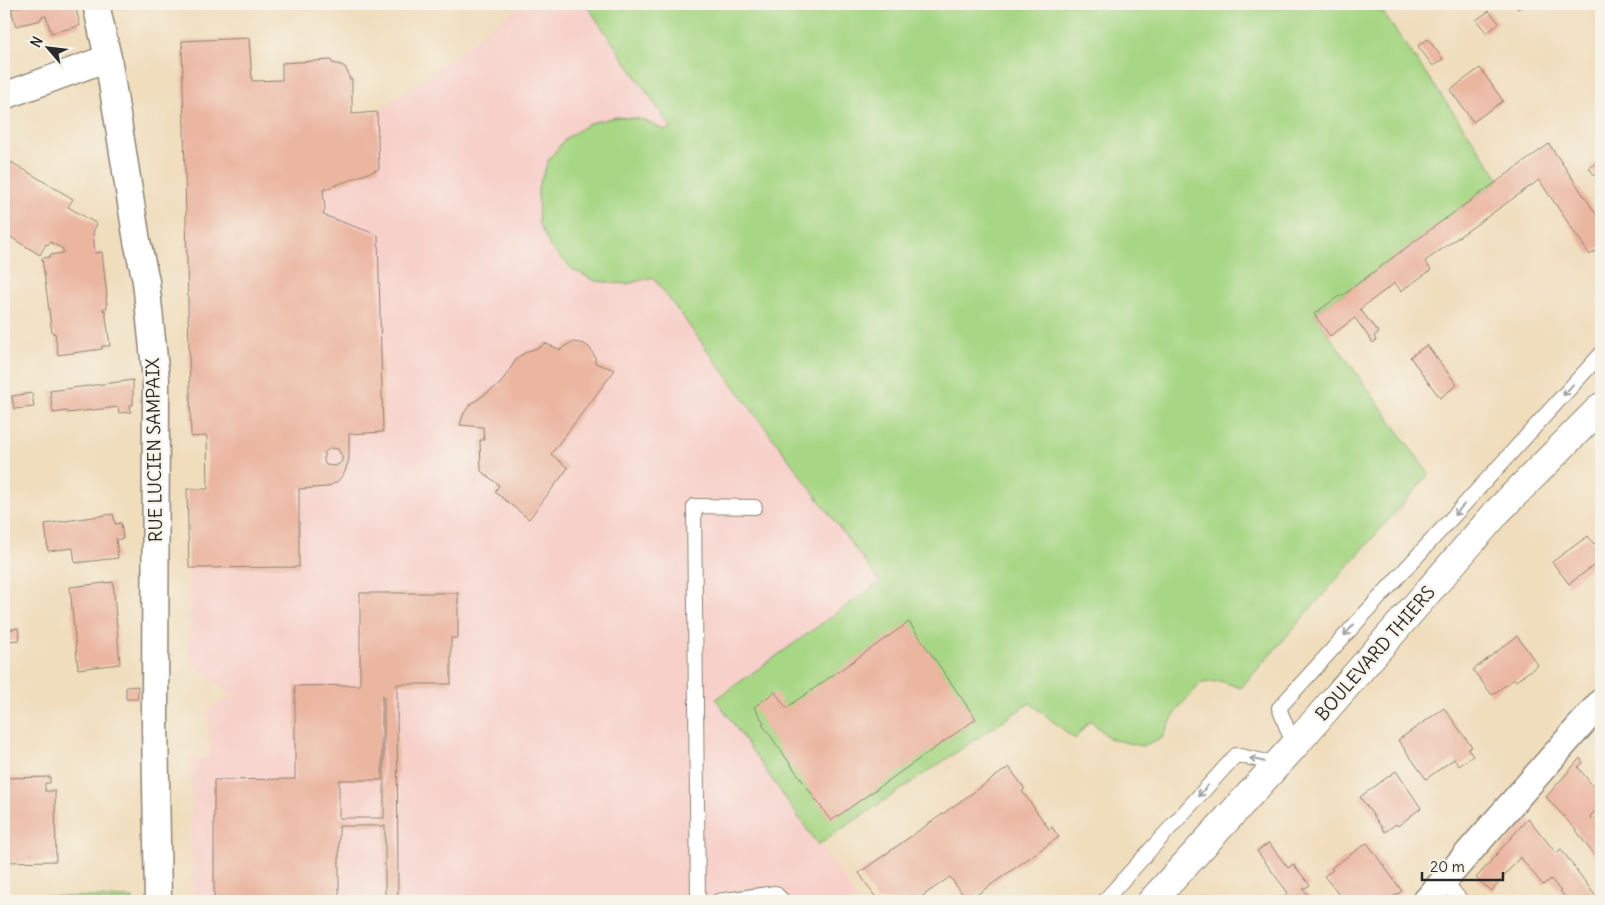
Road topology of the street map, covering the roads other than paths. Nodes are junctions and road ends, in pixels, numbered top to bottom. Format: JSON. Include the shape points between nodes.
{"nodes":[{"id":1,"x":96,"y":4,"type":"edge"},
{"id":2,"x":108,"y":58,"type":"junction"},
{"id":3,"x":4,"y":96,"type":"edge"},
{"id":4,"x":1601,"y":354,"type":"edge"},
{"id":5,"x":1601,"y":407,"type":"edge"},
{"id":6,"x":755,"y":507,"type":"dead end"},
{"id":7,"x":1601,"y":702,"type":"edge"},
{"id":8,"x":1285,"y":755,"type":"junction"},
{"id":9,"x":1444,"y":880,"type":"junction"},
{"id":10,"x":158,"y":901,"type":"edge"},
{"id":11,"x":698,"y":901,"type":"edge"},
{"id":12,"x":718,"y":901,"type":"edge"},
{"id":13,"x":783,"y":901,"type":"edge"},
{"id":14,"x":1104,"y":901,"type":"edge"},
{"id":15,"x":1152,"y":901,"type":"edge"},
{"id":16,"x":1426,"y":901,"type":"edge"},
{"id":17,"x":1461,"y":901,"type":"edge"}],
"edges":[{"from":1,"to":2,"type":"street","name":"RUE LUCIEN SAMPAIX"},
{"from":2,"to":3,"type":"street"},
{"from":2,"to":10,"type":"street","name":"RUE LUCIEN SAMPAIX","via":[[146,281],[156,379]]},
{"from":4,"to":8,"type":"lane","one_way":true,"via":[[1279,708]]},
{"from":5,"to":8,"type":"main road","name":"BOULEVARD THIERS","via":[[1482,528]]},
{"from":6,"to":11,"type":"lane","via":[[694,506]]},
{"from":7,"to":9,"type":"street"},
{"from":8,"to":14,"type":"lane","one_way":true,"via":[[1236,755]]},
{"from":8,"to":15,"type":"main road","name":"BOULEVARD THIERS"},
{"from":9,"to":16,"type":"street"},
{"from":9,"to":17,"type":"lane"},
{"from":12,"to":13,"type":"lane","via":[[776,893]]}]}
